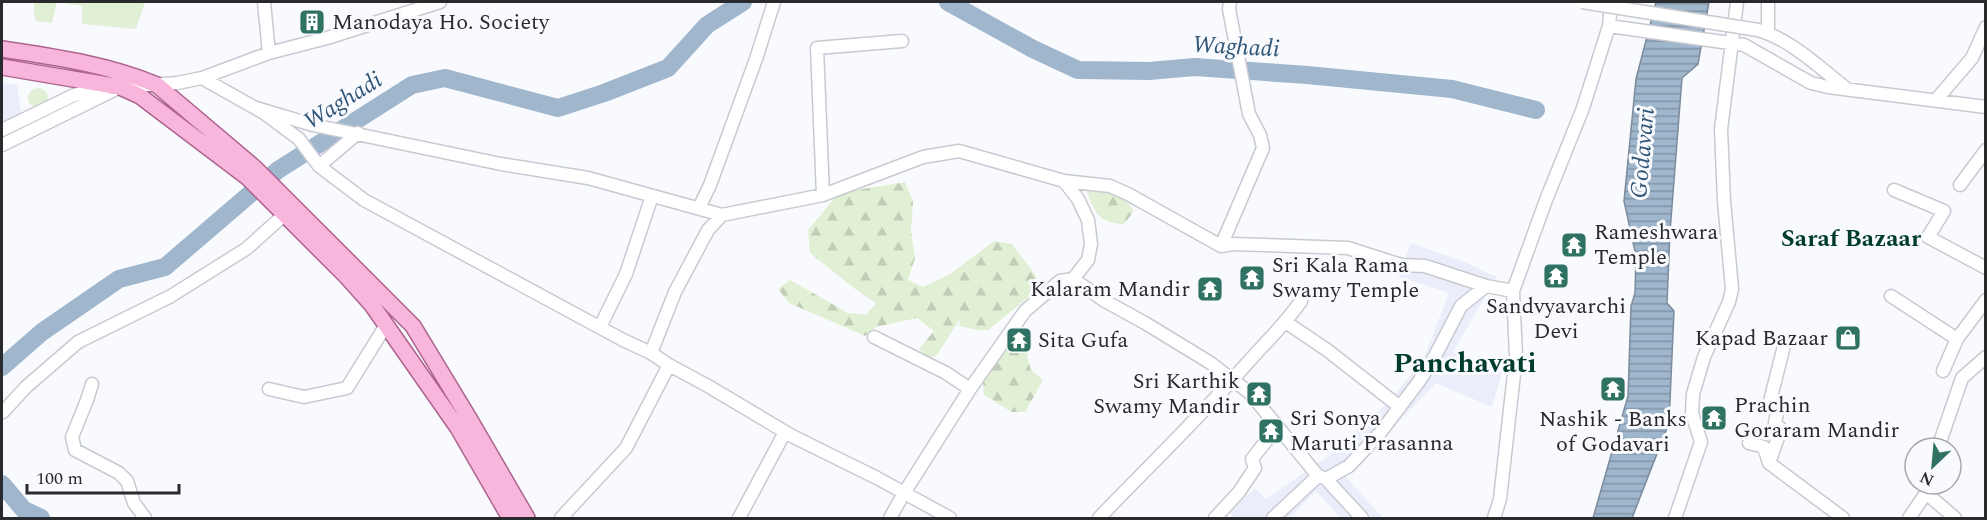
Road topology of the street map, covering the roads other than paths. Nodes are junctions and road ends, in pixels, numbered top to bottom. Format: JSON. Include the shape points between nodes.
{"nodes":[{"id":1,"x":264,"y":2,"type":"edge"},
{"id":2,"x":440,"y":2,"type":"edge"},
{"id":3,"x":774,"y":2,"type":"edge"},
{"id":4,"x":1230,"y":2,"type":"edge"},
{"id":5,"x":1582,"y":2,"type":"edge"},
{"id":6,"x":1611,"y":2,"type":"edge"},
{"id":7,"x":1737,"y":2,"type":"edge"},
{"id":8,"x":1768,"y":2,"type":"edge"},
{"id":9,"x":419,"y":4,"type":"edge"},
{"id":10,"x":1609,"y":26,"type":"junction"},
{"id":11,"x":1986,"y":27,"type":"edge"},
{"id":12,"x":1763,"y":32,"type":"junction"},
{"id":13,"x":902,"y":41,"type":"dead end"},
{"id":14,"x":1732,"y":44,"type":"junction"},
{"id":15,"x":3,"y":45,"type":"edge"},
{"id":16,"x":269,"y":53,"type":"junction"},
{"id":17,"x":2,"y":67,"type":"edge"},
{"id":18,"x":202,"y":78,"type":"junction"},
{"id":19,"x":156,"y":85,"type":"junction"},
{"id":20,"x":120,"y":87,"type":"junction"},
{"id":21,"x":1848,"y":90,"type":"junction"},
{"id":22,"x":1936,"y":100,"type":"junction"},
{"id":23,"x":1986,"y":107,"type":"edge"},
{"id":24,"x":256,"y":108,"type":"junction"},
{"id":25,"x":2,"y":130,"type":"edge"},
{"id":26,"x":354,"y":133,"type":"junction"},
{"id":27,"x":2,"y":145,"type":"edge"},
{"id":28,"x":1986,"y":150,"type":"edge"},
{"id":29,"x":319,"y":166,"type":"junction"},
{"id":30,"x":251,"y":173,"type":"junction"},
{"id":31,"x":1064,"y":181,"type":"junction"},
{"id":32,"x":1960,"y":185,"type":"dead end"},
{"id":33,"x":1894,"y":190,"type":"dead end"},
{"id":34,"x":823,"y":195,"type":"junction"},
{"id":35,"x":652,"y":196,"type":"junction"},
{"id":36,"x":282,"y":207,"type":"junction"},
{"id":37,"x":699,"y":208,"type":"junction"},
{"id":38,"x":722,"y":215,"type":"junction"},
{"id":39,"x":1221,"y":246,"type":"junction"},
{"id":40,"x":1986,"y":268,"type":"edge"},
{"id":41,"x":1073,"y":279,"type":"junction"},
{"id":42,"x":1486,"y":286,"type":"junction"},
{"id":43,"x":1513,"y":291,"type":"junction"},
{"id":44,"x":1891,"y":296,"type":"dead end"},
{"id":45,"x":1986,"y":300,"type":"edge"},
{"id":46,"x":1300,"y":301,"type":"dead end"},
{"id":47,"x":1287,"y":323,"type":"junction"},
{"id":48,"x":387,"y":325,"type":"junction"},
{"id":49,"x":600,"y":327,"type":"junction"},
{"id":50,"x":874,"y":337,"type":"dead end"},
{"id":51,"x":1957,"y":339,"type":"junction"},
{"id":52,"x":1785,"y":342,"type":"dead end"},
{"id":53,"x":651,"y":352,"type":"junction"},
{"id":54,"x":1986,"y":357,"type":"edge"},
{"id":55,"x":669,"y":365,"type":"junction"},
{"id":56,"x":1942,"y":371,"type":"dead end"},
{"id":57,"x":1233,"y":380,"type":"junction"},
{"id":58,"x":92,"y":384,"type":"dead end"},
{"id":59,"x":269,"y":389,"type":"dead end"},
{"id":60,"x":970,"y":389,"type":"junction"},
{"id":61,"x":1400,"y":407,"type":"junction"},
{"id":62,"x":3,"y":412,"type":"dead end"},
{"id":63,"x":1277,"y":427,"type":"junction"},
{"id":64,"x":785,"y":432,"type":"junction"},
{"id":65,"x":1942,"y":436,"type":"edge"},
{"id":66,"x":1749,"y":443,"type":"dead end"},
{"id":67,"x":1769,"y":463,"type":"junction"},
{"id":68,"x":1322,"y":477,"type":"junction"},
{"id":69,"x":904,"y":493,"type":"junction"},
{"id":70,"x":1922,"y":496,"type":"edge"},
{"id":71,"x":1934,"y":496,"type":"edge"},
{"id":72,"x":146,"y":519,"type":"edge"},
{"id":73,"x":510,"y":519,"type":"edge"},
{"id":74,"x":527,"y":519,"type":"edge"},
{"id":75,"x":561,"y":519,"type":"edge"},
{"id":76,"x":739,"y":519,"type":"edge"},
{"id":77,"x":890,"y":519,"type":"edge"},
{"id":78,"x":950,"y":519,"type":"edge"},
{"id":79,"x":1099,"y":519,"type":"edge"},
{"id":80,"x":1215,"y":519,"type":"edge"},
{"id":81,"x":1273,"y":519,"type":"edge"},
{"id":82,"x":1362,"y":519,"type":"edge"},
{"id":83,"x":1494,"y":519,"type":"edge"},
{"id":84,"x":1675,"y":519,"type":"edge"},
{"id":85,"x":1844,"y":519,"type":"edge"},
{"id":86,"x":1909,"y":519,"type":"edge"},
{"id":87,"x":1955,"y":519,"type":"edge"}],
"edges":[{"from":1,"to":16,"type":"street"},
{"from":2,"to":9,"type":"street"},
{"from":3,"to":37,"type":"street"},
{"from":4,"to":39,"type":"street","via":[[1249,114],[1263,148]]},
{"from":5,"to":12,"type":"street","bridge":true},
{"from":6,"to":10,"type":"street"},
{"from":7,"to":14,"type":"street"},
{"from":8,"to":12,"type":"street"},
{"from":9,"to":16,"type":"street","via":[[327,38]]},
{"from":10,"to":14,"type":"street"},
{"from":10,"to":43,"type":"street","via":[[1584,108]]},
{"from":11,"to":22,"type":"street","via":[[1972,58]]},
{"from":12,"to":21,"type":"street","via":[[1812,61]]},
{"from":13,"to":34,"type":"street","via":[[818,48]]},
{"from":14,"to":21,"type":"street","via":[[1744,45],[1811,83]]},
{"from":14,"to":84,"type":"street","via":[[1721,129],[1732,289],[1693,394],[1692,413],[1701,442]]},
{"from":15,"to":19,"type":"main road","via":[[86,63]]},
{"from":16,"to":18,"type":"street"},
{"from":17,"to":20,"type":"main road"},
{"from":18,"to":19,"type":"street"},
{"from":18,"to":24,"type":"street"},
{"from":19,"to":20,"type":"street"},
{"from":19,"to":30,"type":"main road"},
{"from":20,"to":25,"type":"street","via":[[92,89],[72,96]]},
{"from":20,"to":27,"type":"street"},
{"from":20,"to":30,"type":"main road","via":[[140,96]]},
{"from":21,"to":22,"type":"street"},
{"from":22,"to":23,"type":"street"},
{"from":24,"to":26,"type":"street"},
{"from":24,"to":29,"type":"street","via":[[299,139]]},
{"from":26,"to":29,"type":"street"},
{"from":26,"to":35,"type":"street","via":[[588,178]]},
{"from":28,"to":32,"type":"street"},
{"from":29,"to":49,"type":"street","via":[[364,200]]},
{"from":30,"to":36,"type":"main road"},
{"from":31,"to":34,"type":"street","via":[[960,151],[923,157]]},
{"from":31,"to":39,"type":"street","via":[[1110,186]]},
{"from":31,"to":41,"type":"street","via":[[1088,220],[1091,244],[1088,260]]},
{"from":33,"to":40,"type":"street","via":[[1944,211],[1928,237]]},
{"from":34,"to":38,"type":"street"},
{"from":35,"to":37,"type":"street"},
{"from":35,"to":49,"type":"street","via":[[626,274]]},
{"from":36,"to":48,"type":"main road"},
{"from":36,"to":62,"type":"street","via":[[246,249],[171,296],[78,342]]},
{"from":36,"to":74,"type":"main road","via":[[413,326]]},
{"from":37,"to":38,"type":"street"},
{"from":38,"to":53,"type":"street","via":[[708,230],[675,292]]},
{"from":39,"to":42,"type":"street","via":[[1348,248],[1401,265],[1425,266]]},
{"from":41,"to":57,"type":"street"},
{"from":41,"to":60,"type":"street","via":[[1060,282],[1025,311]]},
{"from":42,"to":43,"type":"street"},
{"from":42,"to":61,"type":"street","via":[[1461,306],[1434,358]]},
{"from":43,"to":83,"type":"street","via":[[1516,356],[1500,499]]},
{"from":44,"to":51,"type":"street"},
{"from":45,"to":51,"type":"street"},
{"from":46,"to":47,"type":"street"},
{"from":47,"to":57,"type":"street"},
{"from":47,"to":61,"type":"street"},
{"from":48,"to":59,"type":"street","via":[[347,388],[304,397]]},
{"from":48,"to":73,"type":"main road","via":[[458,428]]},
{"from":49,"to":53,"type":"street"},
{"from":50,"to":60,"type":"street"},
{"from":51,"to":56,"type":"street"},
{"from":52,"to":67,"type":"street","via":[[1768,405],[1778,408],[1775,423],[1781,429]]},
{"from":53,"to":55,"type":"street"},
{"from":54,"to":65,"type":"street","via":[[1962,378]]},
{"from":55,"to":64,"type":"street"},
{"from":55,"to":75,"type":"street","via":[[626,448]]},
{"from":57,"to":63,"type":"street","via":[[1251,393]]},
{"from":57,"to":79,"type":"street"},
{"from":58,"to":72,"type":"street","via":[[72,436],[75,450],[119,473]]},
{"from":60,"to":69,"type":"street"},
{"from":61,"to":68,"type":"street","via":[[1349,466]]},
{"from":63,"to":68,"type":"street"},
{"from":63,"to":80,"type":"street","via":[[1252,459],[1256,468]]},
{"from":64,"to":69,"type":"street"},
{"from":64,"to":76,"type":"street"},
{"from":66,"to":67,"type":"street","via":[[1764,447]]},
{"from":67,"to":85,"type":"street"},
{"from":68,"to":81,"type":"street"},
{"from":68,"to":82,"type":"street"},
{"from":69,"to":77,"type":"street"},
{"from":69,"to":78,"type":"street"},
{"from":70,"to":86,"type":"street"},
{"from":71,"to":87,"type":"street"}]}
